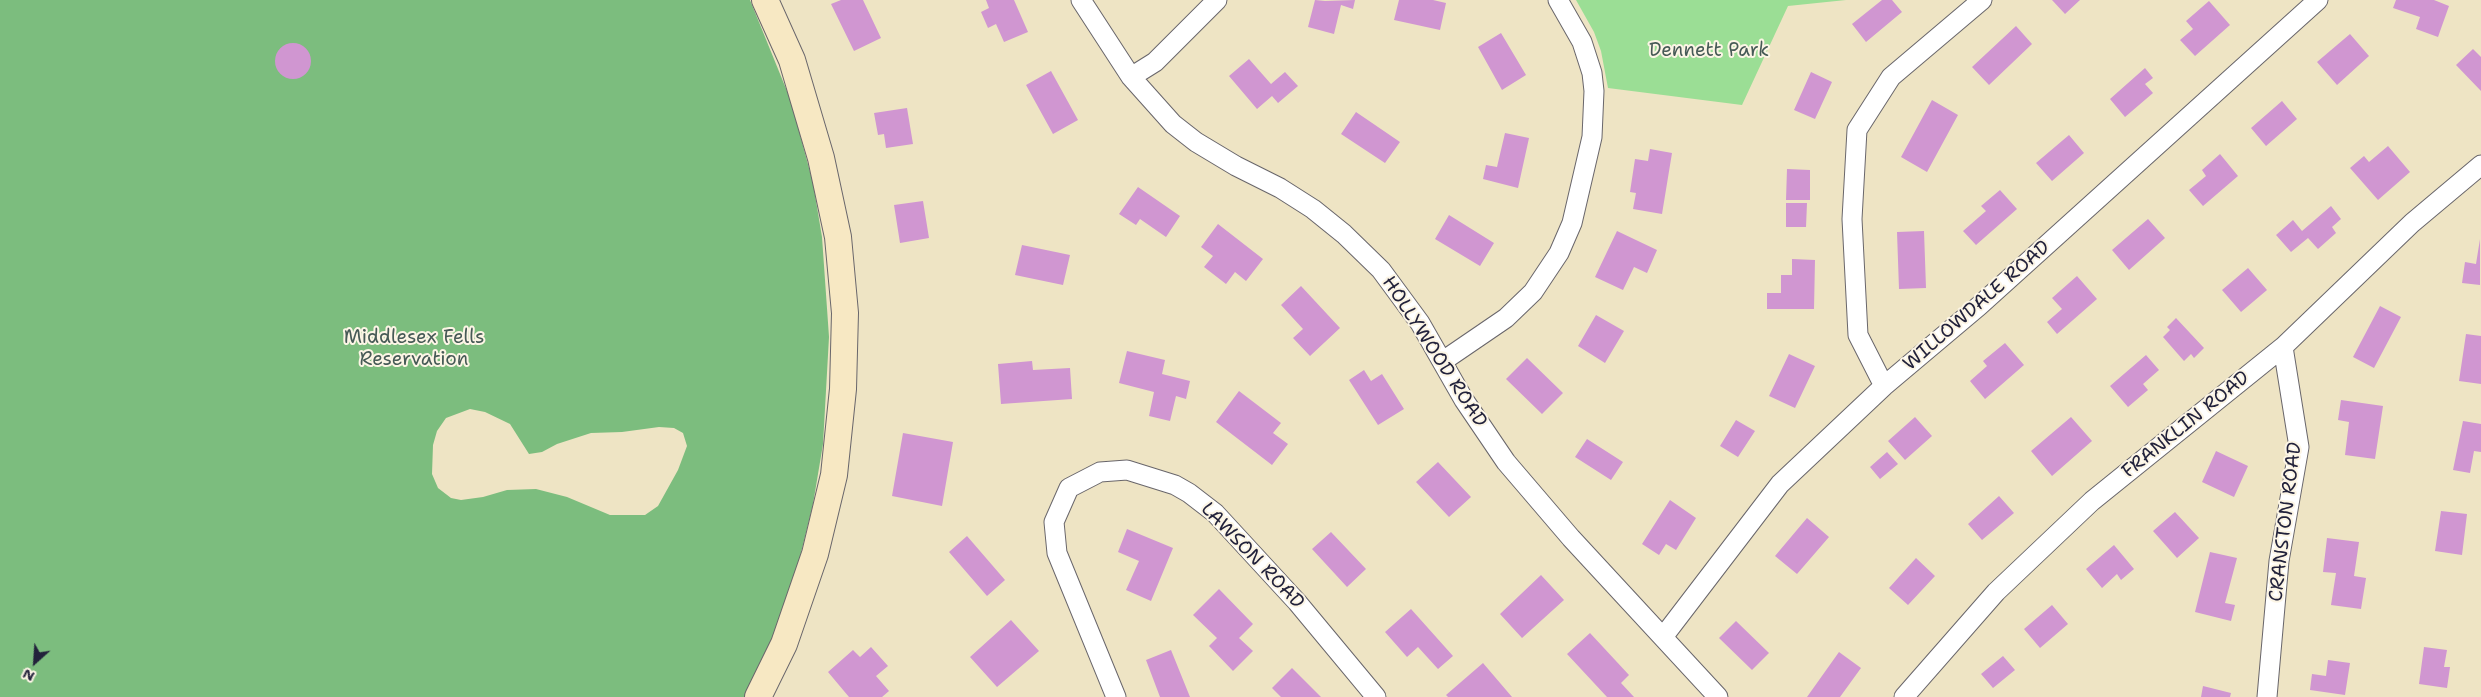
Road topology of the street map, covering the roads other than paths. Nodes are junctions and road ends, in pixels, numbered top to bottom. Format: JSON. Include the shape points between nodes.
{"nodes":[{"id":1,"x":765,"y":0,"type":"edge"},
{"id":2,"x":1081,"y":0,"type":"edge"},
{"id":3,"x":1217,"y":0,"type":"edge"},
{"id":4,"x":1558,"y":0,"type":"edge"},
{"id":5,"x":1982,"y":0,"type":"edge"},
{"id":6,"x":2318,"y":0,"type":"edge"},
{"id":7,"x":1132,"y":77,"type":"junction"},
{"id":8,"x":2481,"y":165,"type":"edge"},
{"id":9,"x":2283,"y":347,"type":"junction"},
{"id":10,"x":1443,"y":361,"type":"junction"},
{"id":11,"x":1884,"y":386,"type":"junction"},
{"id":12,"x":1663,"y":637,"type":"junction"},
{"id":13,"x":758,"y":697,"type":"edge"},
{"id":14,"x":1116,"y":697,"type":"edge"},
{"id":15,"x":1376,"y":697,"type":"edge"},
{"id":16,"x":1718,"y":697,"type":"edge"},
{"id":17,"x":1904,"y":697,"type":"edge"},
{"id":18,"x":2267,"y":697,"type":"edge"}],
"edges":[{"from":1,"to":13,"type":"main road","via":[[792,60],[821,158],[838,237],[845,313],[843,389],[834,475],[815,554],[784,644]]},
{"from":2,"to":7,"type":"street","name":"HOLLYWOOD ROAD"},
{"from":3,"to":7,"type":"street","via":[[1155,62]]},
{"from":4,"to":10,"type":"street","via":[[1582,42],[1594,92],[1592,137],[1572,223],[1559,253],[1533,292],[1506,318]]},
{"from":5,"to":11,"type":"street","via":[[1891,77],[1857,130],[1852,219],[1858,335]]},
{"from":6,"to":11,"type":"street","name":"WILLOWDALE ROAD","via":[[1979,306]]},
{"from":7,"to":10,"type":"street","name":"HOLLYWOOD ROAD","via":[[1163,114],[1196,142],[1297,198],[1344,234],[1397,290]]},
{"from":8,"to":9,"type":"street","name":"FRANKLIN ROAD","via":[[2412,223]]},
{"from":9,"to":17,"type":"street","name":"FRANKLIN ROAD","via":[[2092,501],[1996,592]]},
{"from":9,"to":18,"type":"street","name":"CRANSTON ROAD","via":[[2299,447],[2279,561]]},
{"from":10,"to":12,"type":"street","name":"HOLLYWOOD ROAD","via":[[1464,400],[1506,462]]},
{"from":11,"to":12,"type":"street","name":"WILLOWDALE ROAD","via":[[1780,484]]},
{"from":12,"to":16,"type":"street","name":"HOLLYWOOD ROAD"},
{"from":14,"to":15,"type":"street","name":"LAWSON ROAD","via":[[1057,553],[1054,522],[1069,488],[1100,472],[1127,470],[1174,485],[1215,513],[1297,602]]}]}
